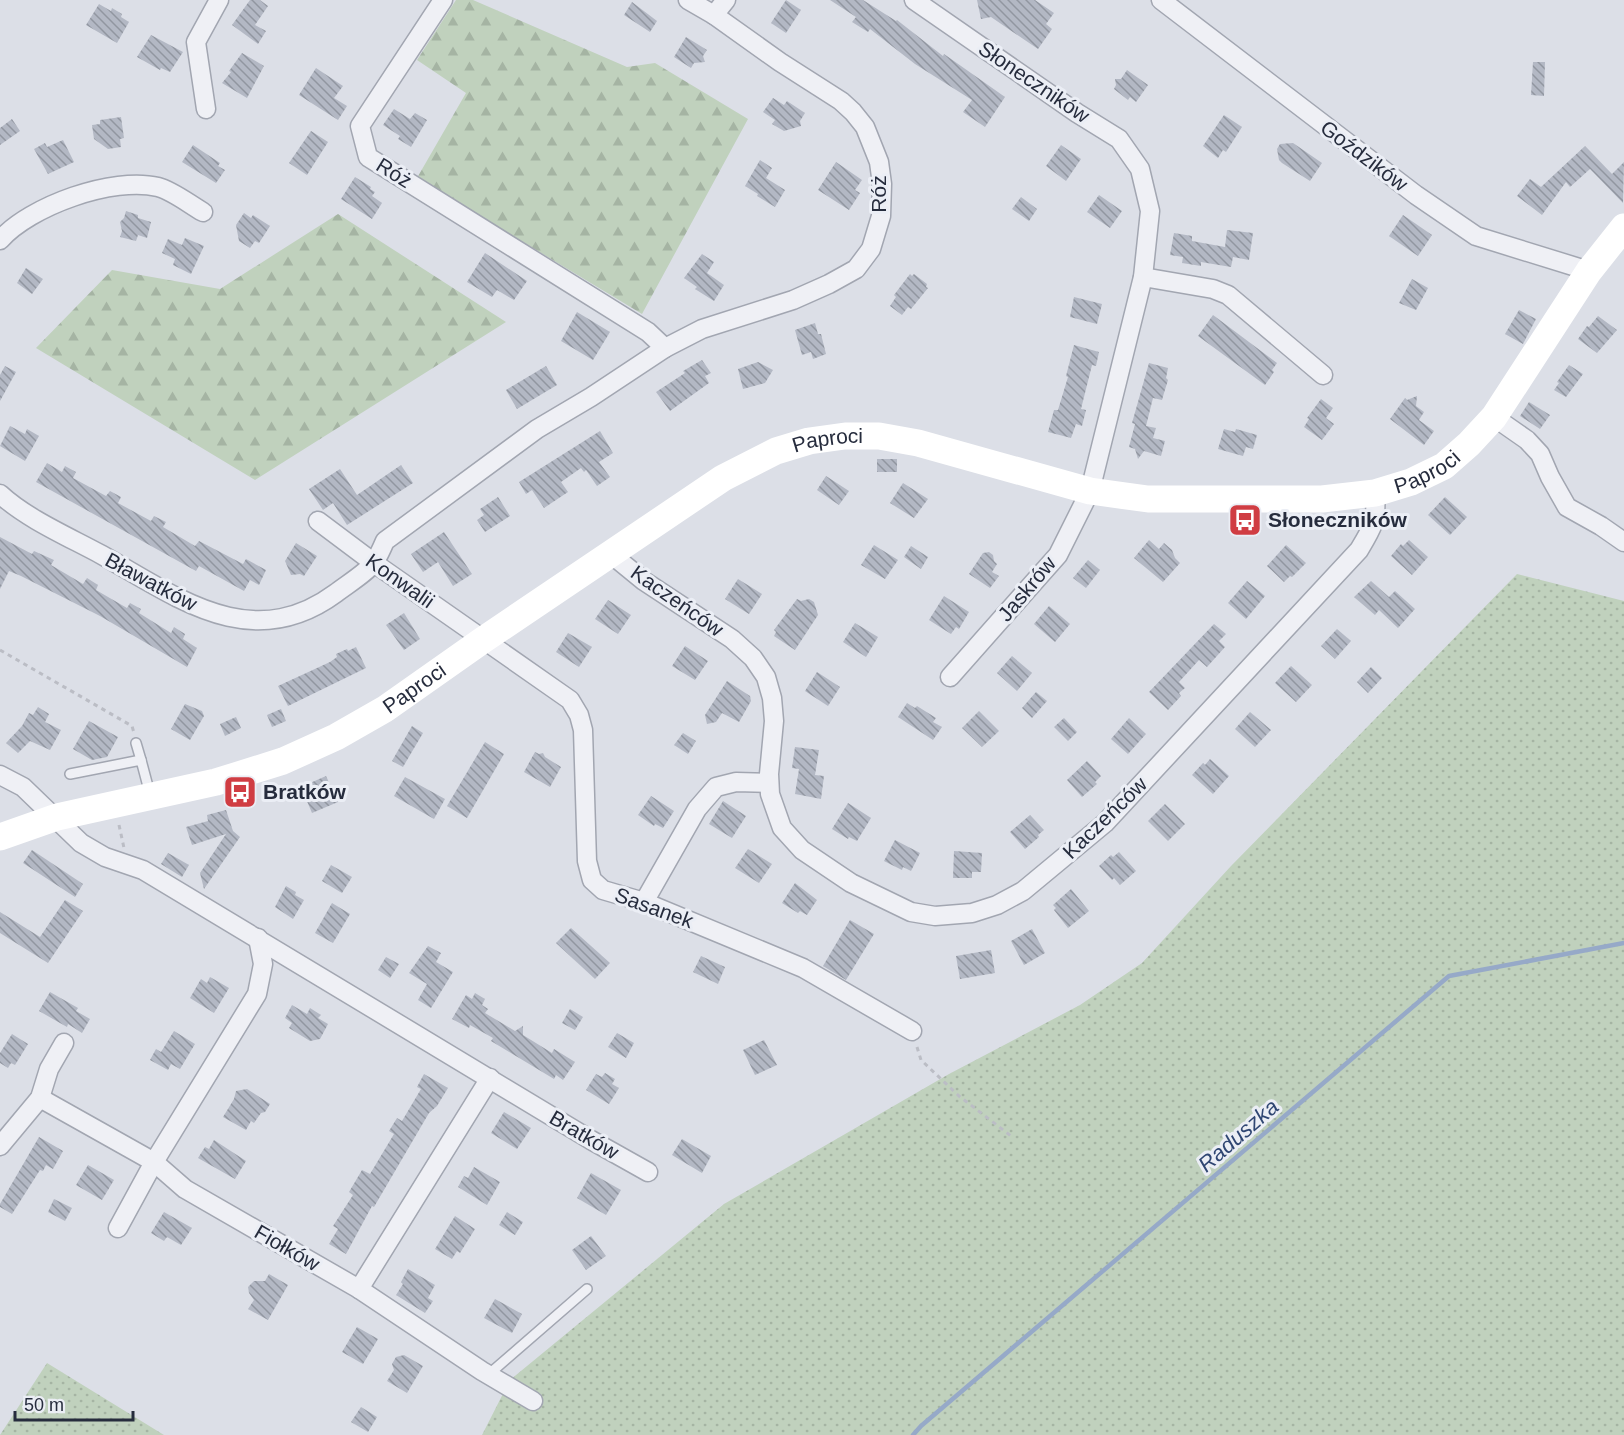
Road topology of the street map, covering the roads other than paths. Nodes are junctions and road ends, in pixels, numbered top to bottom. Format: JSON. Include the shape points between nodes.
{"nodes":[{"id":1,"x":219,"y":0,"type":"edge"},
{"id":2,"x":443,"y":0,"type":"edge"},
{"id":3,"x":688,"y":0,"type":"edge"},
{"id":4,"x":726,"y":0,"type":"edge"},
{"id":5,"x":914,"y":0,"type":"edge"},
{"id":6,"x":1161,"y":0,"type":"edge"},
{"id":7,"x":714,"y":15,"type":"junction"},
{"id":8,"x":207,"y":109,"type":"dead end"},
{"id":9,"x":202,"y":212,"type":"dead end"},
{"id":10,"x":1624,"y":227,"type":"edge"},
{"id":11,"x":0,"y":240,"type":"edge"},
{"id":12,"x":1589,"y":271,"type":"junction"},
{"id":13,"x":1143,"y":277,"type":"junction"},
{"id":14,"x":665,"y":348,"type":"junction"},
{"id":15,"x":1323,"y":375,"type":"dead end"},
{"id":16,"x":1494,"y":417,"type":"junction"},
{"id":17,"x":1090,"y":491,"type":"junction"},
{"id":18,"x":0,"y":494,"type":"edge"},
{"id":19,"x":1375,"y":494,"type":"junction"},
{"id":20,"x":318,"y":521,"type":"dead end"},
{"id":21,"x":1624,"y":542,"type":"edge"},
{"id":22,"x":612,"y":554,"type":"junction"},
{"id":23,"x":374,"y":563,"type":"junction"},
{"id":24,"x":483,"y":640,"type":"junction"},
{"id":25,"x":950,"y":677,"type":"dead end"},
{"id":26,"x":136,"y":743,"type":"road end"},
{"id":27,"x":141,"y":760,"type":"junction"},
{"id":28,"x":69,"y":774,"type":"dead end"},
{"id":29,"x":0,"y":775,"type":"edge"},
{"id":30,"x":769,"y":783,"type":"junction"},
{"id":31,"x":150,"y":796,"type":"junction"},
{"id":32,"x":57,"y":817,"type":"junction"},
{"id":33,"x":0,"y":837,"type":"edge"},
{"id":34,"x":644,"y":902,"type":"junction"},
{"id":35,"x":258,"y":938,"type":"junction"},
{"id":36,"x":912,"y":1031,"type":"road end"},
{"id":37,"x":64,"y":1043,"type":"dead end"},
{"id":38,"x":490,"y":1078,"type":"junction"},
{"id":39,"x":40,"y":1098,"type":"junction"},
{"id":40,"x":0,"y":1146,"type":"edge"},
{"id":41,"x":154,"y":1162,"type":"junction"},
{"id":42,"x":648,"y":1172,"type":"dead end"},
{"id":43,"x":118,"y":1228,"type":"dead end"},
{"id":44,"x":587,"y":1288,"type":"dead end"},
{"id":45,"x":359,"y":1289,"type":"junction"},
{"id":46,"x":488,"y":1375,"type":"junction"},
{"id":47,"x":532,"y":1401,"type":"dead end"}],
"edges":[{"from":1,"to":8,"type":"street","via":[[196,42]]},
{"from":2,"to":14,"type":"street","name":"Róż","via":[[360,126],[368,157],[648,332]]},
{"from":3,"to":7,"type":"street","name":"Róż"},
{"from":4,"to":7,"type":"street"},
{"from":5,"to":13,"type":"street","name":"Słoneczników","via":[[1119,139],[1140,169],[1150,211]]},
{"from":6,"to":12,"type":"street","name":"Goździków","via":[[1416,195],[1476,236]]},
{"from":7,"to":14,"type":"street","name":"Róż","via":[[853,112],[865,127],[879,162],[881,216],[871,249],[856,269],[793,300],[702,329]]},
{"from":9,"to":11,"type":"street","via":[[160,188],[138,184],[107,187],[80,194],[27,218]]},
{"from":10,"to":12,"type":"street","name":"Paproci"},
{"from":12,"to":16,"type":"street","name":"Paproci"},
{"from":13,"to":15,"type":"street","via":[[1213,289],[1228,296]]},
{"from":13,"to":17,"type":"street","name":"Słoneczników"},
{"from":14,"to":23,"type":"street","name":"Róż","via":[[479,470],[385,541]]},
{"from":16,"to":19,"type":"street","name":"Paproci","via":[[1444,466]]},
{"from":16,"to":21,"type":"street","via":[[1540,454],[1567,507]]},
{"from":17,"to":19,"type":"street","name":"Paproci","via":[[1148,499],[1220,500]]},
{"from":17,"to":22,"type":"street","name":"Paproci","via":[[918,443],[879,436],[845,436],[776,451],[723,478]]},
{"from":17,"to":25,"type":"street","name":"Jaskrów","via":[[1058,555]]},
{"from":18,"to":23,"type":"street","name":"Bławatków","via":[[195,608],[241,620],[273,621],[310,609]]},
{"from":19,"to":30,"type":"street","name":"Kaczeńców","via":[[1373,528],[1351,558],[1105,823],[1023,891],[997,904],[972,913],[935,916],[911,912],[851,883],[802,850],[782,828]]},
{"from":20,"to":23,"type":"street","name":"Konwalii"},
{"from":22,"to":24,"type":"street","name":"Paproci"},
{"from":22,"to":30,"type":"street","name":"Kaczeńców","via":[[753,658],[766,677],[774,721]]},
{"from":23,"to":24,"type":"street","name":"Konwalii"},
{"from":24,"to":31,"type":"street","name":"Paproci","via":[[385,710],[336,737],[283,761],[216,782]]},
{"from":24,"to":34,"type":"street","name":"Sasanek","via":[[570,700],[583,730],[587,861],[592,880],[603,890]]},
{"from":26,"to":27,"type":"lane"},
{"from":27,"to":28,"type":"lane"},
{"from":27,"to":31,"type":"lane"},
{"from":29,"to":32,"type":"street","name":"Bratków","via":[[23,787]]},
{"from":30,"to":34,"type":"street","via":[[736,782],[716,787],[697,809]]},
{"from":31,"to":32,"type":"street","name":"Paproci"},
{"from":32,"to":33,"type":"street","name":"Paproci"},
{"from":32,"to":35,"type":"street","name":"Bratków","via":[[81,843],[105,857],[143,870]]},
{"from":34,"to":36,"type":"street","name":"Sasanek","via":[[803,968]]},
{"from":35,"to":38,"type":"street","name":"Bratków"},
{"from":35,"to":41,"type":"street","via":[[263,964],[257,994]]},
{"from":37,"to":39,"type":"street","via":[[49,1069]]},
{"from":38,"to":42,"type":"street","name":"Bratków"},
{"from":38,"to":45,"type":"street"},
{"from":39,"to":40,"type":"street"},
{"from":39,"to":41,"type":"street","name":"Fiołków"},
{"from":41,"to":43,"type":"street"},
{"from":41,"to":45,"type":"street","name":"Fiołków","via":[[184,1189]]},
{"from":44,"to":46,"type":"lane"},
{"from":45,"to":46,"type":"street","name":"Fiołków"},
{"from":46,"to":47,"type":"street","name":"Fiołków"}]}
